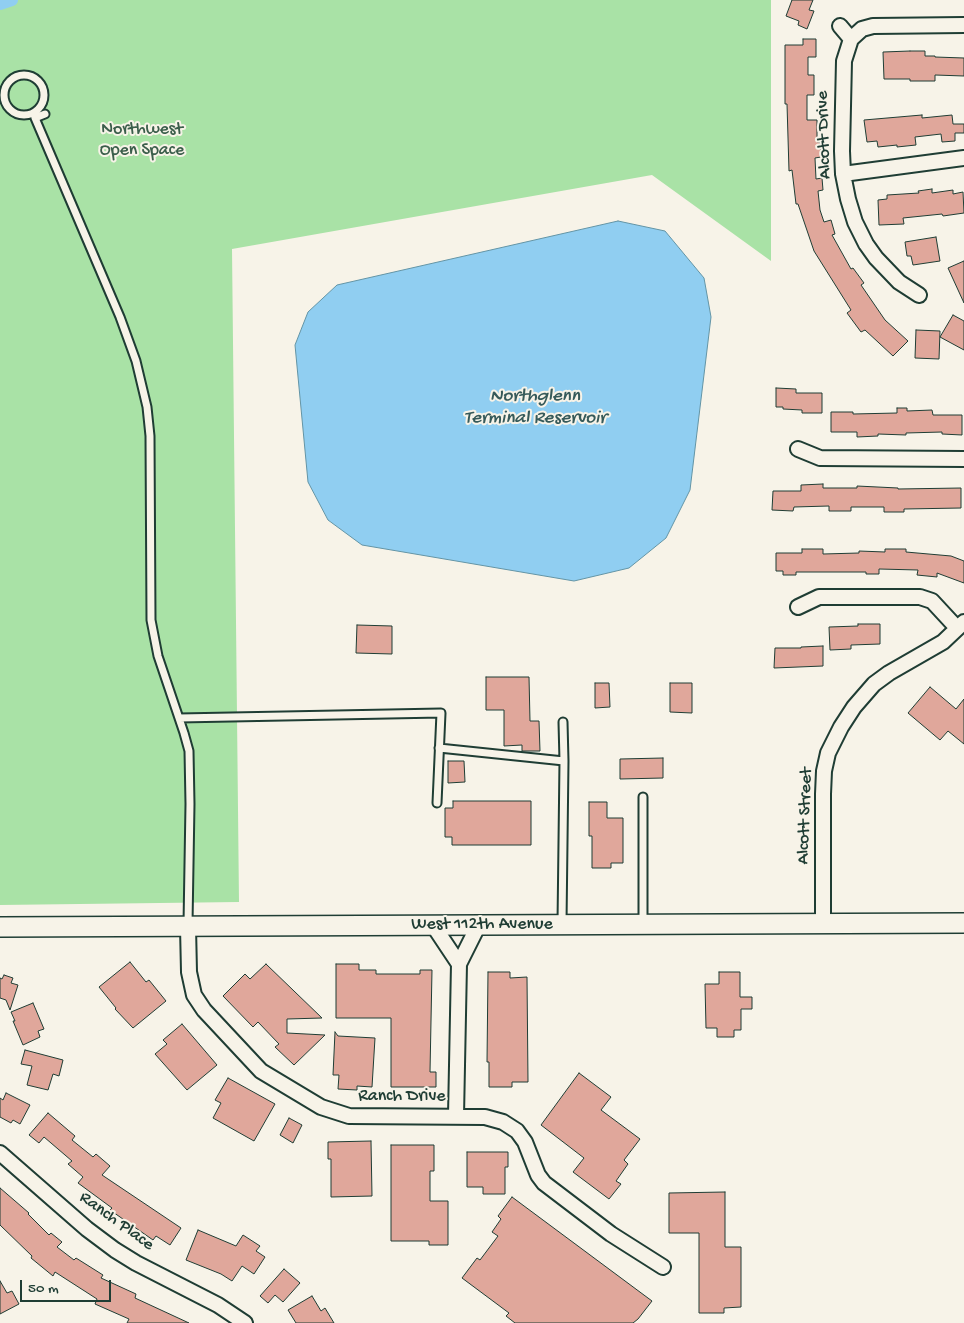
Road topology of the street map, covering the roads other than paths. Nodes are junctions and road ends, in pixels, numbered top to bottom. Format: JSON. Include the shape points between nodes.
{"nodes":[{"id":1,"x":964,"y":25,"type":"edge"},
{"id":2,"x":840,"y":26,"type":"dead end"},
{"id":3,"x":851,"y":38,"type":"junction"},
{"id":4,"x":45,"y":114,"type":"dead end"},
{"id":5,"x":34,"y":116,"type":"junction"},
{"id":6,"x":964,"y":158,"type":"edge"},
{"id":7,"x":843,"y":174,"type":"junction"},
{"id":8,"x":919,"y":295,"type":"dead end"},
{"id":9,"x":798,"y":449,"type":"dead end"},
{"id":10,"x":964,"y":459,"type":"edge"},
{"id":11,"x":798,"y":607,"type":"dead end"},
{"id":12,"x":962,"y":627,"type":"edge"},
{"id":13,"x":179,"y":718,"type":"junction"},
{"id":14,"x":562,"y":722,"type":"dead end"},
{"id":15,"x":439,"y":748,"type":"junction"},
{"id":16,"x":564,"y":760,"type":"junction"},
{"id":17,"x":643,"y":797,"type":"dead end"},
{"id":18,"x":436,"y":803,"type":"dead end"},
{"id":19,"x":964,"y":923,"type":"edge"},
{"id":20,"x":479,"y":924,"type":"junction"},
{"id":21,"x":562,"y":924,"type":"junction"},
{"id":22,"x":644,"y":924,"type":"junction"},
{"id":23,"x":823,"y":924,"type":"junction"},
{"id":24,"x":433,"y":925,"type":"junction"},
{"id":25,"x":0,"y":927,"type":"edge"},
{"id":26,"x":188,"y":927,"type":"junction"},
{"id":27,"x":459,"y":964,"type":"junction"},
{"id":28,"x":456,"y":1116,"type":"junction"},
{"id":29,"x":0,"y":1153,"type":"edge"},
{"id":30,"x":663,"y":1267,"type":"dead end"},
{"id":31,"x":245,"y":1323,"type":"edge"}],
"edges":[{"from":1,"to":3,"type":"street","via":[[873,26]]},
{"from":2,"to":3,"type":"street"},
{"from":3,"to":7,"type":"street","name":"Alcott Drive","via":[[842,77]]},
{"from":4,"to":5,"type":"lane"},
{"from":5,"to":5,"type":"lane","via":[[16,114],[7,106],[4,94],[11,79],[22,75],[33,77],[41,84],[45,95]]},
{"from":5,"to":13,"type":"lane","via":[[136,361],[150,436],[151,620],[158,656]]},
{"from":6,"to":7,"type":"street"},
{"from":7,"to":8,"type":"street","name":"Alcott Drive","via":[[855,222],[866,244],[898,282]]},
{"from":9,"to":10,"type":"street","via":[[820,458]]},
{"from":11,"to":12,"type":"street","via":[[820,597],[920,597],[932,601]]},
{"from":12,"to":23,"type":"street","name":"Alcott Street","via":[[874,684],[854,707],[828,753],[822,794]]},
{"from":13,"to":15,"type":"lane","via":[[441,713]]},
{"from":13,"to":26,"type":"lane","via":[[189,751]]},
{"from":14,"to":16,"type":"lane"},
{"from":15,"to":16,"type":"lane"},
{"from":15,"to":18,"type":"lane"},
{"from":16,"to":21,"type":"lane"},
{"from":17,"to":22,"type":"lane"},
{"from":19,"to":23,"type":"main road","name":"West 112th Avenue"},
{"from":20,"to":21,"type":"main road","name":"West 112th Avenue"},
{"from":20,"to":24,"type":"main road","name":"West 112th Avenue"},
{"from":20,"to":27,"type":"street"},
{"from":21,"to":22,"type":"main road","name":"West 112th Avenue"},
{"from":22,"to":23,"type":"main road","name":"West 112th Avenue"},
{"from":24,"to":26,"type":"main road","name":"West 112th Avenue"},
{"from":24,"to":27,"type":"street"},
{"from":25,"to":26,"type":"main road","name":"West 112th Avenue"},
{"from":26,"to":28,"type":"street","name":"Ranch Drive","via":[[189,972],[194,995],[204,1010],[262,1071],[321,1107],[349,1116]]},
{"from":27,"to":28,"type":"street"},
{"from":28,"to":30,"type":"street","name":"Ranch Drive","via":[[485,1117],[510,1125],[525,1142],[544,1183],[611,1234]]},
{"from":29,"to":31,"type":"street","name":"Ranch Place","via":[[116,1250]]}]}
